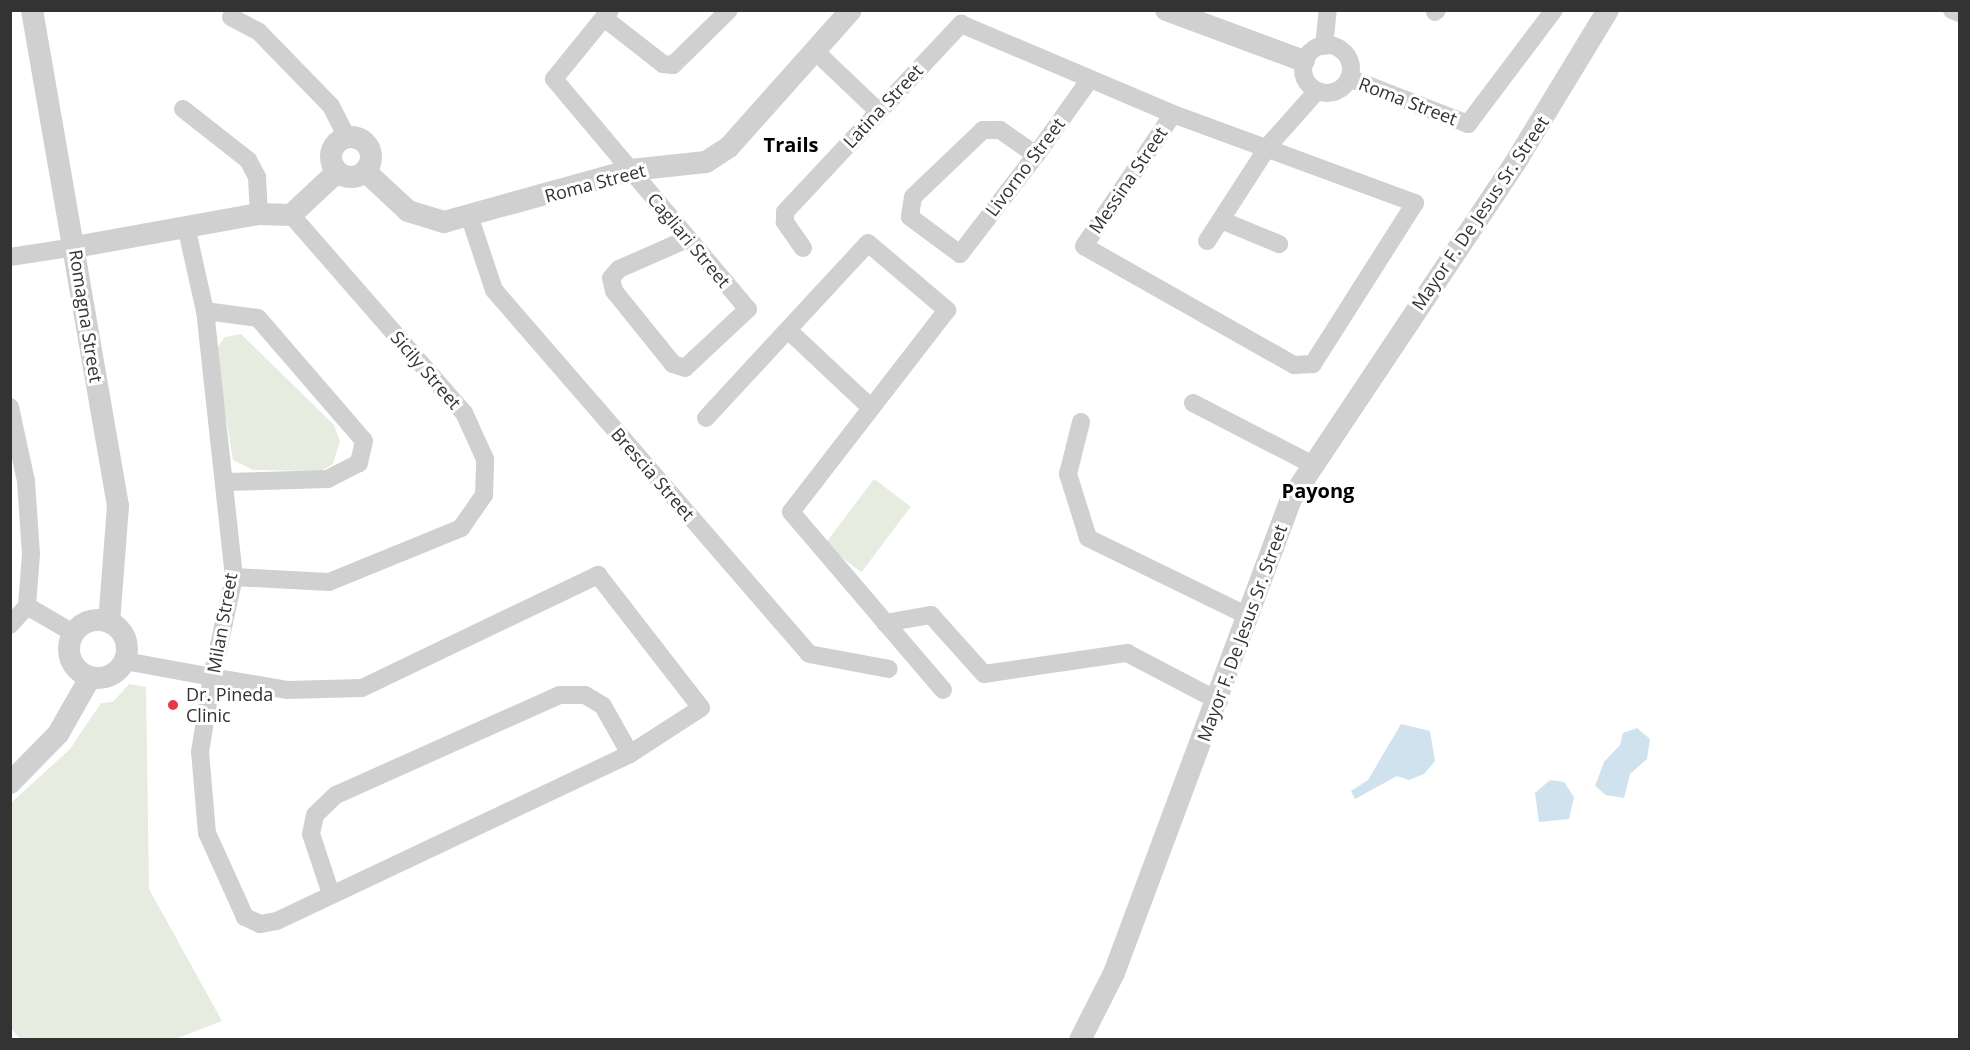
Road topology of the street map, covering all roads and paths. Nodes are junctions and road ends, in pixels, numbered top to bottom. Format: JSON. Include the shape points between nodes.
{"nodes":[{"id":1,"x":32,"y":10,"type":"edge"},
{"id":2,"x":729,"y":10,"type":"edge"},
{"id":3,"x":851,"y":10,"type":"edge"},
{"id":4,"x":1166,"y":10,"type":"edge"},
{"id":5,"x":1328,"y":10,"type":"edge"},
{"id":6,"x":1554,"y":10,"type":"edge"},
{"id":7,"x":1608,"y":10,"type":"edge"},
{"id":8,"x":1952,"y":10,"type":"edge"},
{"id":9,"x":1959,"y":13,"type":"edge"},
{"id":10,"x":607,"y":14,"type":"edge"},
{"id":11,"x":231,"y":17,"type":"dead end"},
{"id":12,"x":1324,"y":46,"type":"junction"},
{"id":13,"x":814,"y":50,"type":"junction"},
{"id":14,"x":1304,"y":61,"type":"junction"},
{"id":15,"x":1349,"y":78,"type":"junction"},
{"id":16,"x":1090,"y":80,"type":"junction"},
{"id":17,"x":1317,"y":91,"type":"junction"},
{"id":18,"x":183,"y":109,"type":"dead end"},
{"id":19,"x":878,"y":111,"type":"junction"},
{"id":20,"x":1173,"y":114,"type":"junction"},
{"id":21,"x":347,"y":138,"type":"junction"},
{"id":22,"x":1269,"y":145,"type":"junction"},
{"id":23,"x":1036,"y":155,"type":"junction"},
{"id":24,"x":631,"y":170,"type":"junction"},
{"id":25,"x":365,"y":171,"type":"junction"},
{"id":26,"x":337,"y":172,"type":"junction"},
{"id":27,"x":259,"y":214,"type":"junction"},
{"id":28,"x":291,"y":215,"type":"junction"},
{"id":29,"x":470,"y":218,"type":"junction"},
{"id":30,"x":1221,"y":220,"type":"junction"},
{"id":31,"x":186,"y":226,"type":"junction"},
{"id":32,"x":685,"y":240,"type":"junction"},
{"id":33,"x":1207,"y":241,"type":"dead end"},
{"id":34,"x":1279,"y":244,"type":"dead end"},
{"id":35,"x":75,"y":247,"type":"junction"},
{"id":36,"x":803,"y":248,"type":"dead end"},
{"id":37,"x":10,"y":257,"type":"edge"},
{"id":38,"x":206,"y":311,"type":"junction"},
{"id":39,"x":788,"y":330,"type":"junction"},
{"id":40,"x":1193,"y":403,"type":"dead end"},
{"id":41,"x":870,"y":407,"type":"junction"},
{"id":42,"x":11,"y":412,"type":"edge"},
{"id":43,"x":706,"y":418,"type":"dead end"},
{"id":44,"x":1081,"y":422,"type":"dead end"},
{"id":45,"x":1311,"y":464,"type":"junction"},
{"id":46,"x":225,"y":483,"type":"junction"},
{"id":47,"x":19,"y":503,"type":"edge"},
{"id":48,"x":234,"y":577,"type":"junction"},
{"id":49,"x":27,"y":606,"type":"junction"},
{"id":50,"x":1248,"y":615,"type":"junction"},
{"id":51,"x":109,"y":622,"type":"junction"},
{"id":52,"x":885,"y":623,"type":"junction"},
{"id":53,"x":10,"y":625,"type":"edge"},
{"id":54,"x":73,"y":633,"type":"junction"},
{"id":55,"x":124,"y":662,"type":"junction"},
{"id":56,"x":889,"y":669,"type":"dead end"},
{"id":57,"x":212,"y":677,"type":"junction"},
{"id":58,"x":90,"y":678,"type":"junction"},
{"id":59,"x":943,"y":690,"type":"dead end"},
{"id":60,"x":1219,"y":701,"type":"junction"},
{"id":61,"x":630,"y":754,"type":"junction"},
{"id":62,"x":10,"y":783,"type":"edge"},
{"id":63,"x":331,"y":894,"type":"junction"},
{"id":64,"x":1080,"y":1040,"type":"edge"}],
"edges":[{"from":1,"to":35,"type":"street","name":"Romagna Street"},
{"from":2,"to":10,"type":"street","via":[[673,65],[663,64]]},
{"from":3,"to":13,"type":"street","name":"Roma Street"},
{"from":4,"to":14,"type":"street"},
{"from":5,"to":12,"type":"street"},
{"from":6,"to":15,"type":"street","name":"Roma Street","via":[[1468,124]]},
{"from":7,"to":45,"type":"street","name":"Mayor F. De Jesus Sr. Street","via":[[1518,158]]},
{"from":8,"to":9,"type":"street"},
{"from":10,"to":24,"type":"street","name":"Cagliari Street","via":[[554,79]]},
{"from":11,"to":21,"type":"street","via":[[259,32],[331,106]]},
{"from":12,"to":14,"type":"street"},
{"from":12,"to":15,"type":"street","via":[[1346,55]]},
{"from":13,"to":19,"type":"street"},
{"from":13,"to":24,"type":"street","name":"Roma Street","via":[[729,147],[706,162]]},
{"from":14,"to":17,"type":"street","via":[[1303,75]]},
{"from":15,"to":17,"type":"street","via":[[1332,93]]},
{"from":16,"to":19,"type":"street","name":"Latina Street","via":[[961,24]]},
{"from":16,"to":20,"type":"street"},
{"from":16,"to":23,"type":"street","name":"Livorno Street"},
{"from":17,"to":22,"type":"street"},
{"from":18,"to":27,"type":"street","via":[[248,160],[258,177]]},
{"from":19,"to":36,"type":"street","name":"Latina Street","via":[[785,212],[785,222]]},
{"from":20,"to":22,"type":"street"},
{"from":20,"to":22,"type":"street","name":"Messina Street","via":[[1084,246],[1294,365],[1313,364],[1415,204]]},
{"from":21,"to":25,"type":"street","via":[[368,148]]},
{"from":21,"to":26,"type":"street","via":[[331,155]]},
{"from":22,"to":30,"type":"street"},
{"from":23,"to":23,"type":"street","name":"Livorno Street","via":[[1000,130],[983,130],[913,197],[910,217],[960,255]]},
{"from":24,"to":29,"type":"street","name":"Roma Street"},
{"from":24,"to":32,"type":"street","name":"Cagliari Street"},
{"from":25,"to":26,"type":"street","via":[[354,177]]},
{"from":25,"to":29,"type":"street","name":"Roma Street","via":[[408,212],[444,222]]},
{"from":26,"to":28,"type":"street"},
{"from":27,"to":28,"type":"street"},
{"from":27,"to":31,"type":"street"},
{"from":28,"to":48,"type":"street","name":"Sicily Street","via":[[464,412],[485,459],[484,495],[461,528],[329,582]]},
{"from":29,"to":56,"type":"street","name":"Brescia Street","via":[[494,290],[809,654]]},
{"from":30,"to":33,"type":"street"},
{"from":30,"to":34,"type":"street"},
{"from":31,"to":35,"type":"street"},
{"from":31,"to":38,"type":"street","name":"Milan Street"},
{"from":32,"to":32,"type":"street","name":"Cagliari Street","via":[[619,269],[611,278],[614,291],[673,364],[690,365],[748,309]]},
{"from":35,"to":37,"type":"street"},
{"from":35,"to":51,"type":"street","name":"Romagna Street","via":[[118,506]]},
{"from":38,"to":46,"type":"street","name":"Milan Street"},
{"from":38,"to":46,"type":"street","via":[[258,318],[364,441],[359,463],[328,479]]},
{"from":39,"to":41,"type":"street"},
{"from":39,"to":41,"type":"street","via":[[868,243],[947,310]]},
{"from":39,"to":43,"type":"street"},
{"from":40,"to":45,"type":"street"},
{"from":41,"to":52,"type":"street","via":[[791,512]]},
{"from":42,"to":47,"type":"street"},
{"from":44,"to":50,"type":"street","via":[[1068,474],[1088,538]]},
{"from":45,"to":50,"type":"street","name":"Mayor F. De Jesus Sr. Street","via":[[1291,499]]},
{"from":46,"to":48,"type":"street","name":"Milan Street"},
{"from":47,"to":49,"type":"street"},
{"from":48,"to":57,"type":"street","name":"Milan Street"},
{"from":49,"to":53,"type":"street"},
{"from":49,"to":54,"type":"street"},
{"from":50,"to":60,"type":"street","name":"Mayor F. De Jesus Sr. Street"},
{"from":51,"to":54,"type":"street","via":[[85,622]]},
{"from":51,"to":55,"type":"street","via":[[127,643]]},
{"from":52,"to":59,"type":"street"},
{"from":52,"to":60,"type":"street","via":[[931,615],[984,674],[1127,653]]},
{"from":54,"to":58,"type":"street","via":[[70,660]]},
{"from":55,"to":57,"type":"street"},
{"from":55,"to":58,"type":"street","via":[[107,678]]},
{"from":57,"to":61,"type":"street","via":[[287,690],[362,688],[598,574],[701,708]]},
{"from":57,"to":63,"type":"street","name":"Milan Street","via":[[200,752],[207,832],[234,901],[245,916],[268,924]]},
{"from":58,"to":62,"type":"street","via":[[58,734]]},
{"from":60,"to":64,"type":"street","name":"Mayor F. De Jesus Sr. Street","via":[[1114,973]]},
{"from":61,"to":63,"type":"street"},
{"from":61,"to":63,"type":"street","via":[[603,706],[585,695],[560,695],[336,795],[321,807],[311,834]]}]}
